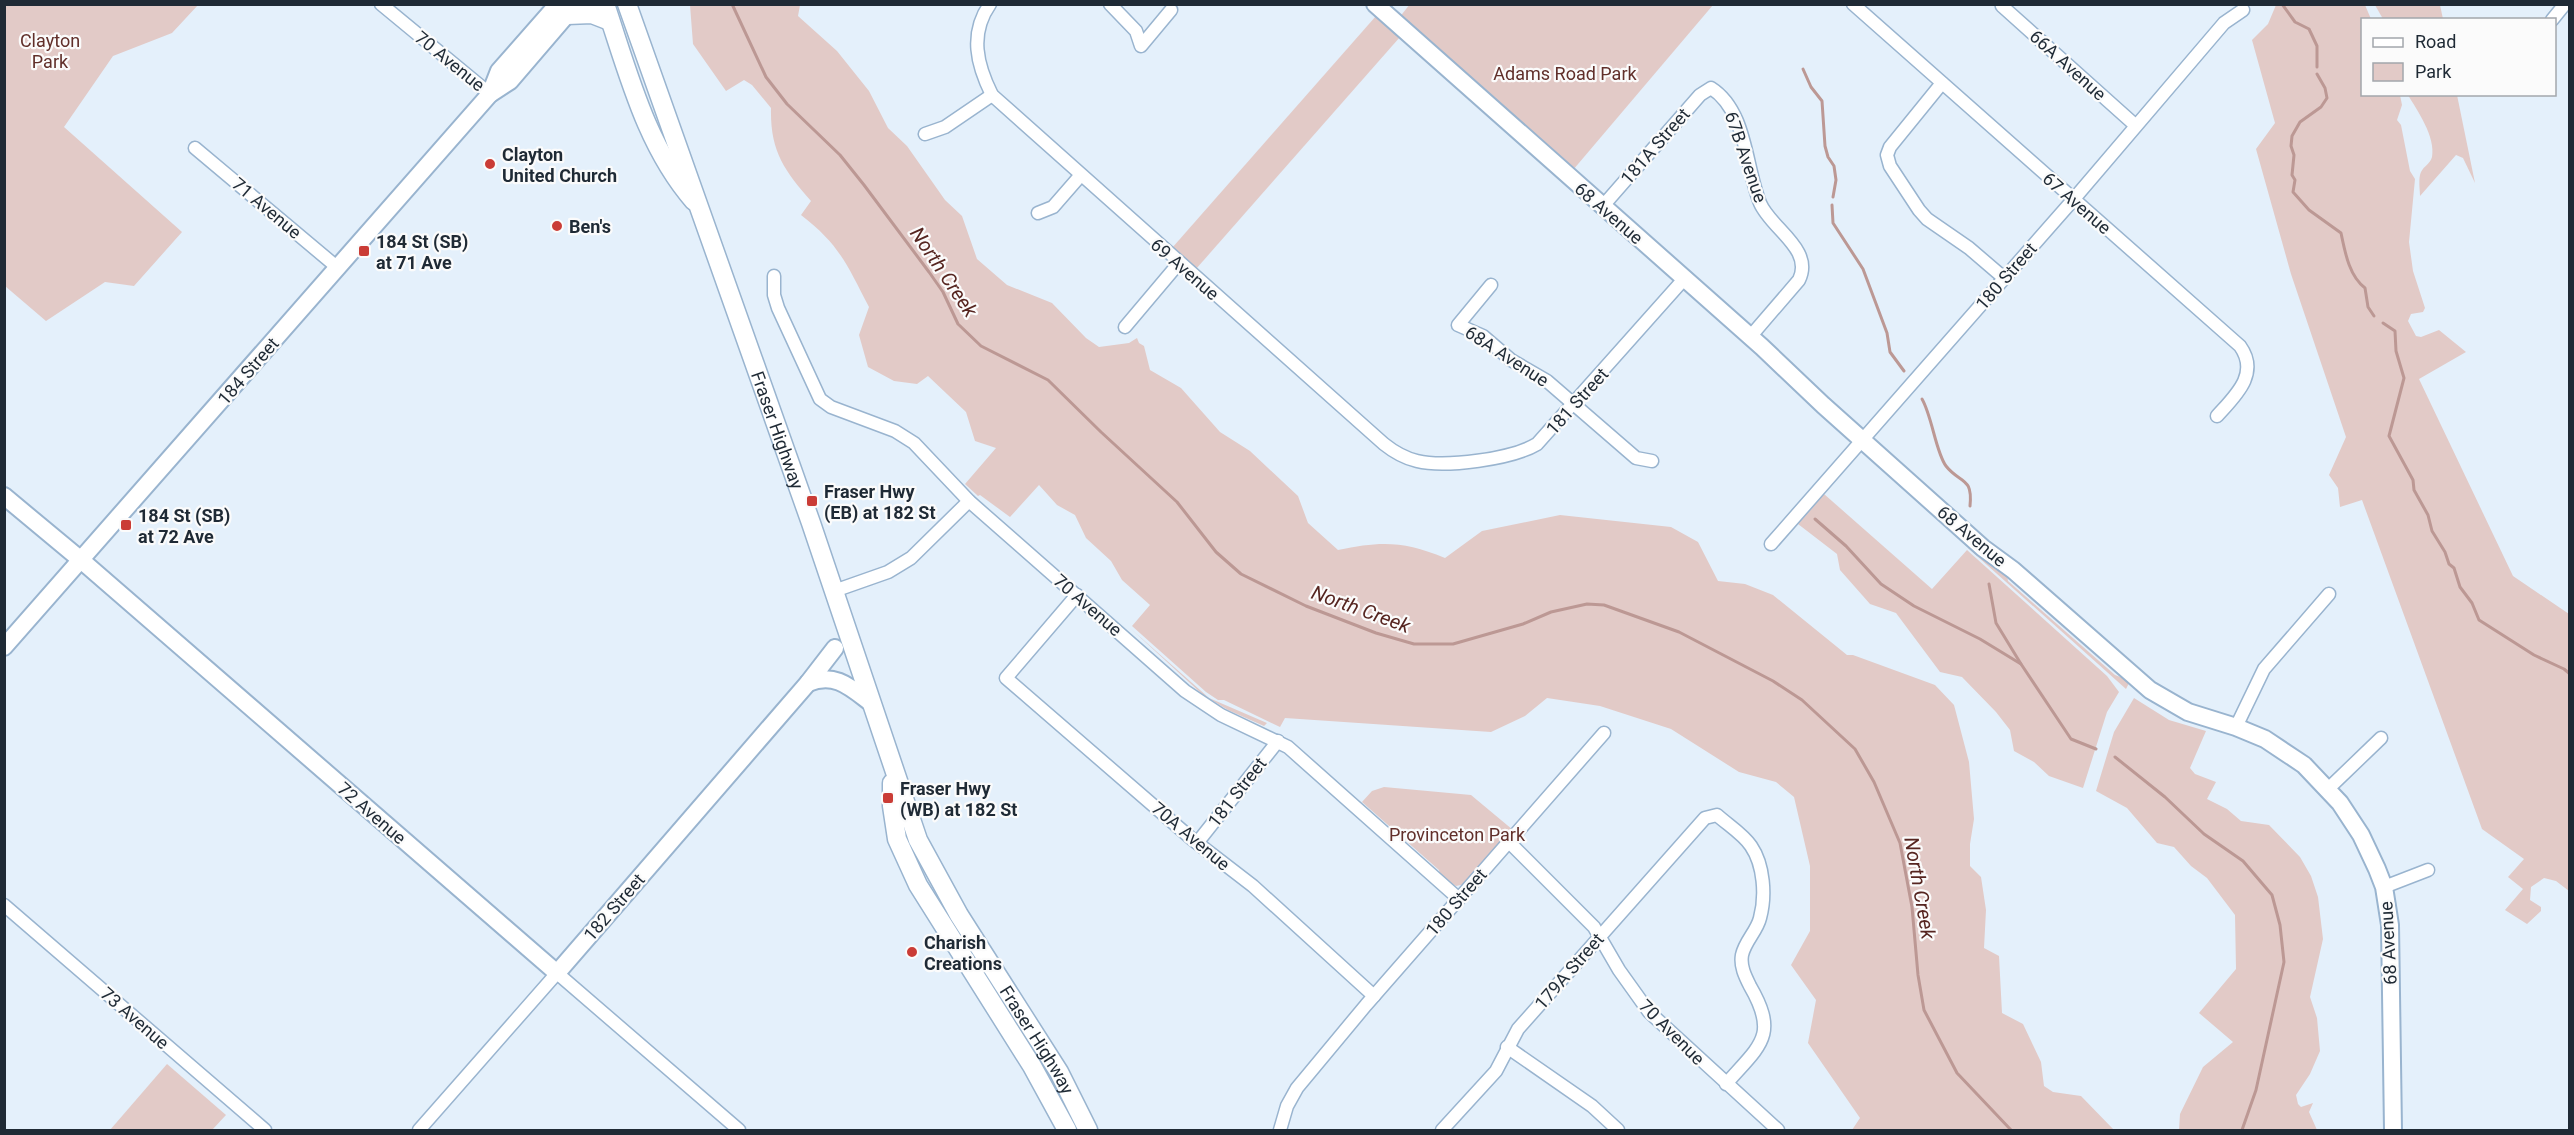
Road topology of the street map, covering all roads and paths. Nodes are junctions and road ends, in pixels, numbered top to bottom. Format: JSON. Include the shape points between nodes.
{"nodes":[{"id":1,"x":381,"y":4,"type":"edge"},
{"id":2,"x":627,"y":4,"type":"edge"},
{"id":3,"x":990,"y":4,"type":"edge"},
{"id":4,"x":1110,"y":4,"type":"edge"},
{"id":5,"x":1374,"y":4,"type":"edge"},
{"id":6,"x":1853,"y":4,"type":"edge"},
{"id":7,"x":2003,"y":4,"type":"edge"},
{"id":8,"x":2565,"y":4,"type":"edge"},
{"id":9,"x":567,"y":8,"type":"edge"},
{"id":10,"x":1171,"y":10,"type":"dead end"},
{"id":11,"x":2243,"y":10,"type":"dead end"},
{"id":12,"x":608,"y":13,"type":"edge"},
{"id":13,"x":2554,"y":18,"type":"edge"},
{"id":14,"x":1942,"y":83,"type":"junction"},
{"id":15,"x":1711,"y":88,"type":"joint"},
{"id":16,"x":490,"y":94,"type":"junction"},
{"id":17,"x":992,"y":95,"type":"junction"},
{"id":18,"x":2135,"y":125,"type":"junction"},
{"id":19,"x":925,"y":134,"type":"dead end"},
{"id":20,"x":195,"y":148,"type":"dead end"},
{"id":21,"x":1080,"y":176,"type":"junction"},
{"id":22,"x":2073,"y":200,"type":"junction"},
{"id":23,"x":698,"y":206,"type":"junction"},
{"id":24,"x":1602,"y":207,"type":"junction"},
{"id":25,"x":1038,"y":213,"type":"dead end"},
{"id":26,"x":1179,"y":263,"type":"junction"},
{"id":27,"x":338,"y":268,"type":"junction"},
{"id":28,"x":774,"y":276,"type":"dead end"},
{"id":29,"x":2004,"y":278,"type":"junction"},
{"id":30,"x":1684,"y":279,"type":"junction"},
{"id":31,"x":1491,"y":285,"type":"dead end"},
{"id":32,"x":1125,"y":327,"type":"dead end"},
{"id":33,"x":1750,"y":337,"type":"junction"},
{"id":34,"x":1574,"y":405,"type":"junction"},
{"id":35,"x":2217,"y":416,"type":"dead end"},
{"id":36,"x":1861,"y":440,"type":"junction"},
{"id":37,"x":1652,"y":460,"type":"dead end"},
{"id":38,"x":1435,"y":463,"type":"joint"},
{"id":39,"x":4,"y":496,"type":"edge"},
{"id":40,"x":969,"y":501,"type":"junction"},
{"id":41,"x":1771,"y":544,"type":"dead end"},
{"id":42,"x":81,"y":560,"type":"junction"},
{"id":43,"x":834,"y":591,"type":"junction"},
{"id":44,"x":2329,"y":594,"type":"dead end"},
{"id":45,"x":1077,"y":595,"type":"junction"},
{"id":46,"x":4,"y":647,"type":"edge"},
{"id":47,"x":835,"y":648,"type":"dead end"},
{"id":48,"x":808,"y":683,"type":"junction"},
{"id":49,"x":870,"y":703,"type":"junction"},
{"id":50,"x":2236,"y":727,"type":"junction"},
{"id":51,"x":1604,"y":733,"type":"dead end"},
{"id":52,"x":2380,"y":738,"type":"dead end"},
{"id":53,"x":1278,"y":741,"type":"junction"},
{"id":54,"x":889,"y":757,"type":"junction"},
{"id":55,"x":2328,"y":789,"type":"junction"},
{"id":56,"x":1509,"y":842,"type":"junction"},
{"id":57,"x":1197,"y":843,"type":"junction"},
{"id":58,"x":2428,"y":870,"type":"dead end"},
{"id":59,"x":2384,"y":887,"type":"junction"},
{"id":60,"x":1459,"y":899,"type":"junction"},
{"id":61,"x":4,"y":905,"type":"edge"},
{"id":62,"x":1600,"y":935,"type":"junction"},
{"id":63,"x":557,"y":973,"type":"junction"},
{"id":64,"x":1374,"y":996,"type":"junction"},
{"id":65,"x":1507,"y":1047,"type":"junction"},
{"id":66,"x":1726,"y":1083,"type":"junction"},
{"id":67,"x":265,"y":1131,"type":"edge"},
{"id":68,"x":419,"y":1131,"type":"edge"},
{"id":69,"x":738,"y":1131,"type":"edge"},
{"id":70,"x":1067,"y":1131,"type":"edge"},
{"id":71,"x":1088,"y":1131,"type":"edge"},
{"id":72,"x":1280,"y":1131,"type":"edge"},
{"id":73,"x":1442,"y":1131,"type":"edge"},
{"id":74,"x":1618,"y":1131,"type":"edge"},
{"id":75,"x":1778,"y":1131,"type":"edge"},
{"id":76,"x":2393,"y":1131,"type":"edge"}],
"edges":[{"from":1,"to":16,"type":"street","name":"70 Avenue"},
{"from":2,"to":23,"type":"main road","name":"Fraser Highway"},
{"from":3,"to":17,"type":"street","name":"69 Avenue","via":[[977,37],[978,65]]},
{"from":4,"to":10,"type":"street","via":[[1136,31],[1141,46]]},
{"from":5,"to":24,"type":"street","name":"68 Avenue"},
{"from":6,"to":14,"type":"street","name":"67 Avenue"},
{"from":7,"to":18,"type":"street","name":"66A Avenue"},
{"from":8,"to":13,"type":"street"},
{"from":9,"to":12,"type":"main road"},
{"from":9,"to":16,"type":"street","name":"184 Street","via":[[510,81]]},
{"from":11,"to":18,"type":"street","name":"180 Street","via":[[2224,23]]},
{"from":12,"to":23,"type":"main road","name":"Fraser Highway","via":[[643,116],[679,184]]},
{"from":14,"to":22,"type":"street","name":"67 Avenue"},
{"from":14,"to":29,"type":"street","via":[[1890,147],[1890,166],[1927,219]]},
{"from":15,"to":24,"type":"street","name":"181A Street","via":[[1700,95]]},
{"from":15,"to":33,"type":"street","name":"67B Avenue","via":[[1724,96],[1737,122],[1761,205],[1802,258],[1804,270]]},
{"from":16,"to":27,"type":"street","name":"184 Street"},
{"from":17,"to":19,"type":"street","via":[[945,127]]},
{"from":17,"to":21,"type":"street","name":"69 Avenue"},
{"from":18,"to":22,"type":"street","name":"180 Street"},
{"from":20,"to":27,"type":"street","name":"71 Avenue"},
{"from":21,"to":25,"type":"street","via":[[1053,207]]},
{"from":21,"to":26,"type":"street","name":"69 Avenue"},
{"from":22,"to":29,"type":"street","name":"180 Street"},
{"from":22,"to":35,"type":"street","name":"67 Avenue","via":[[2245,353],[2246,378]]},
{"from":23,"to":43,"type":"main road","name":"Fraser Highway"},
{"from":24,"to":30,"type":"street","name":"68 Avenue"},
{"from":26,"to":32,"type":"street"},
{"from":26,"to":38,"type":"street","name":"69 Avenue","via":[[1383,444],[1404,457]]},
{"from":27,"to":42,"type":"street","name":"184 Street"},
{"from":28,"to":40,"type":"street","name":"70 Avenue","via":[[778,309],[820,399],[914,443]]},
{"from":29,"to":36,"type":"street","name":"180 Street"},
{"from":30,"to":33,"type":"street","name":"68 Avenue"},
{"from":30,"to":34,"type":"street","name":"181 Street"},
{"from":31,"to":34,"type":"street","name":"68A Avenue","via":[[1458,325],[1483,336]]},
{"from":33,"to":36,"type":"street","name":"68 Avenue"},
{"from":34,"to":37,"type":"street","name":"68A Avenue","via":[[1636,459]]},
{"from":34,"to":38,"type":"street","name":"181 Street","via":[[1545,437],[1524,452]]},
{"from":36,"to":41,"type":"street","name":"180 Street"},
{"from":36,"to":50,"type":"street","name":"68 Avenue","via":[[2150,690],[2188,711]]},
{"from":39,"to":42,"type":"street","name":"72 Avenue"},
{"from":40,"to":43,"type":"street","via":[[911,558],[888,572]]},
{"from":40,"to":45,"type":"street","name":"70 Avenue"},
{"from":42,"to":46,"type":"street","name":"184 Street"},
{"from":42,"to":63,"type":"street","name":"72 Avenue"},
{"from":43,"to":49,"type":"main road","name":"Fraser Highway"},
{"from":44,"to":50,"type":"street","via":[[2264,669]]},
{"from":45,"to":53,"type":"street","name":"70 Avenue","via":[[1203,705]]},
{"from":45,"to":57,"type":"street","name":"70A Avenue","via":[[1006,678]]},
{"from":47,"to":48,"type":"street","name":"182 Street"},
{"from":48,"to":49,"type":"street","via":[[830,679]]},
{"from":48,"to":63,"type":"street","name":"182 Street"},
{"from":49,"to":54,"type":"main road","name":"Fraser Highway"},
{"from":50,"to":55,"type":"street","name":"68 Avenue","via":[[2278,747]]},
{"from":51,"to":56,"type":"street","name":"180 Street"},
{"from":52,"to":55,"type":"street"},
{"from":53,"to":57,"type":"street","name":"181 Street"},
{"from":53,"to":60,"type":"street","name":"70 Avenue"},
{"from":54,"to":70,"type":"main road","name":"Fraser Highway","via":[[897,839],[918,885],[1037,1074]]},
{"from":54,"to":71,"type":"main road","name":"Fraser Highway","via":[[932,869],[1059,1072]]},
{"from":55,"to":59,"type":"street","name":"68 Avenue","via":[[2361,835]]},
{"from":56,"to":60,"type":"street","name":"180 Street"},
{"from":56,"to":62,"type":"street","name":"70 Avenue"},
{"from":57,"to":64,"type":"street","name":"70A Avenue","via":[[1253,886]]},
{"from":58,"to":59,"type":"street"},
{"from":59,"to":76,"type":"street","name":"68 Avenue","via":[[2390,925]]},
{"from":60,"to":64,"type":"street","name":"180 Street"},
{"from":61,"to":67,"type":"street","name":"73 Avenue"},
{"from":62,"to":65,"type":"street","name":"179A Street","via":[[1518,1029]]},
{"from":62,"to":66,"type":"street","name":"70 Avenue","via":[[1649,1012]]},
{"from":62,"to":66,"type":"street","name":"179A Street","via":[[1705,818],[1718,815],[1751,846],[1760,867],[1760,918],[1742,962],[1765,1017],[1764,1034]]},
{"from":63,"to":68,"type":"street","name":"182 Street"},
{"from":63,"to":69,"type":"street","name":"72 Avenue"},
{"from":64,"to":72,"type":"street","name":"180 Street","via":[[1287,1106]]},
{"from":65,"to":73,"type":"street","name":"179A Street","via":[[1496,1071]]},
{"from":65,"to":74,"type":"street","via":[[1592,1106]]},
{"from":66,"to":75,"type":"street","name":"70 Avenue"}]}
